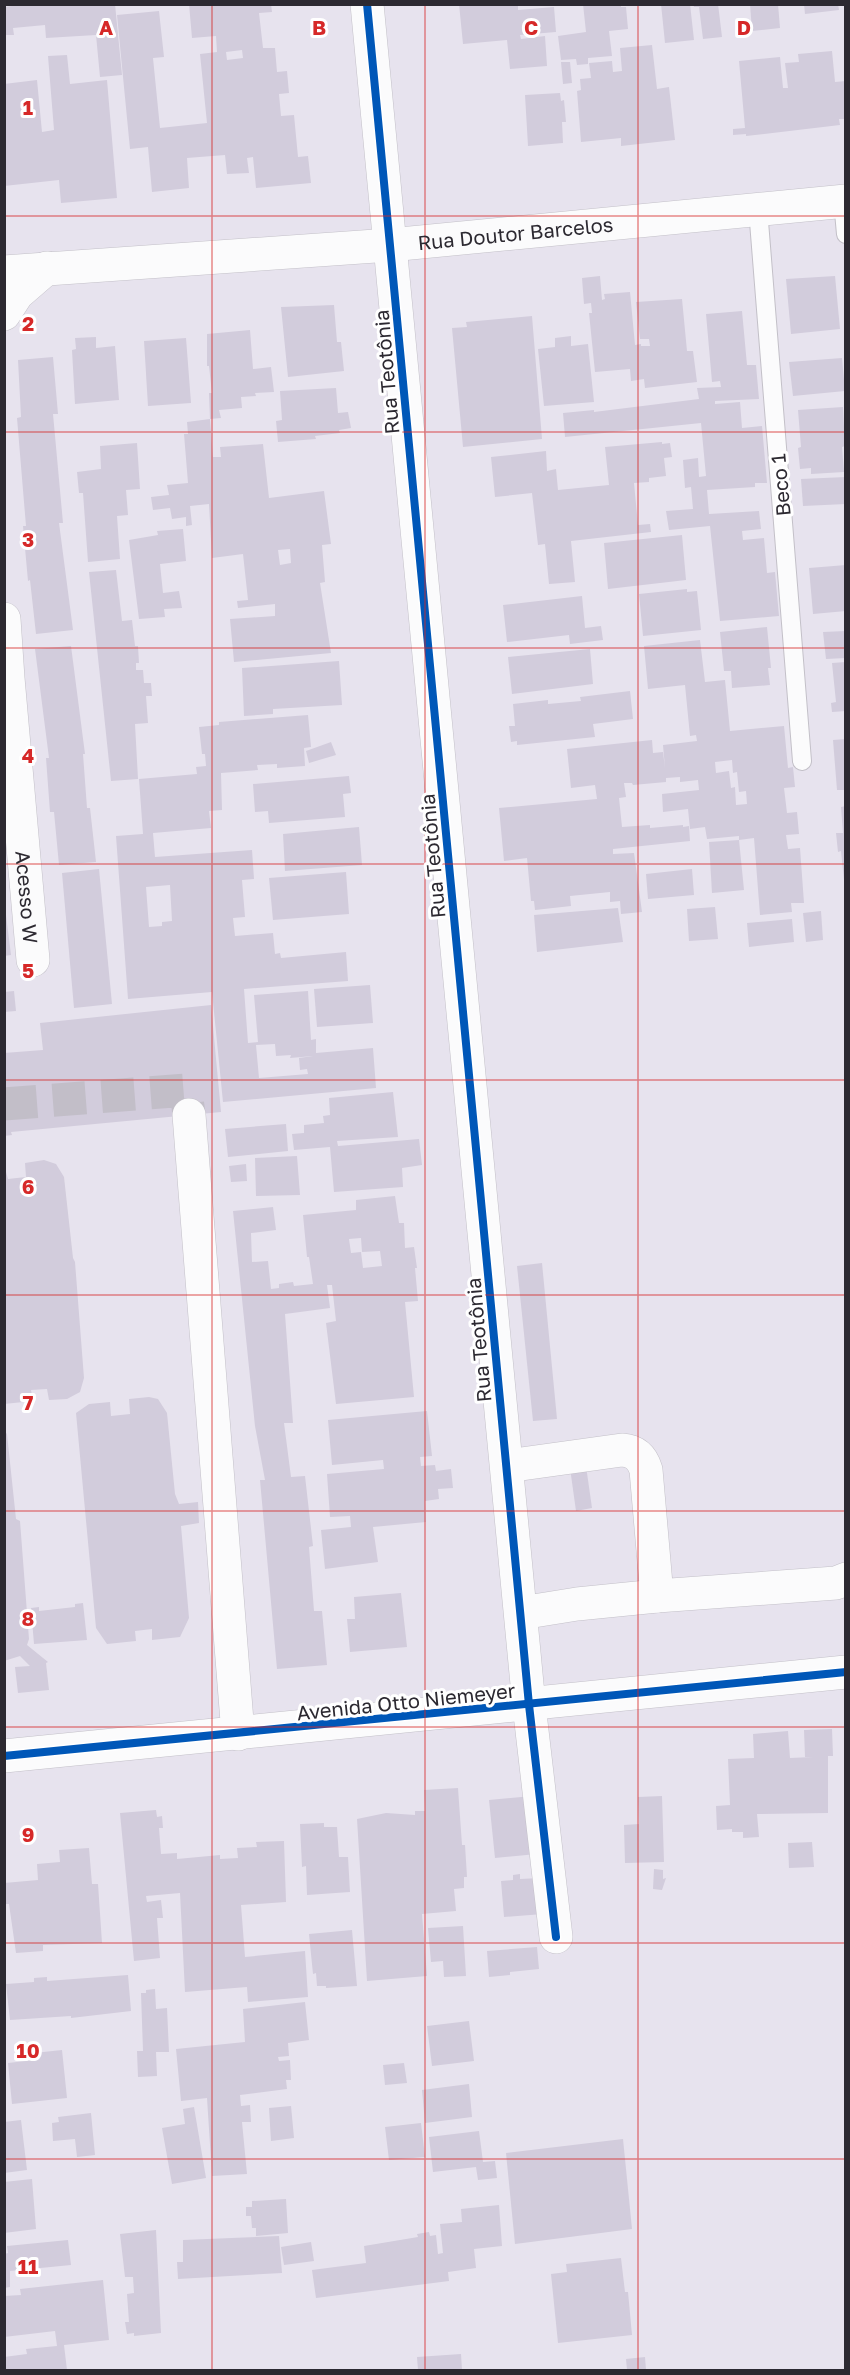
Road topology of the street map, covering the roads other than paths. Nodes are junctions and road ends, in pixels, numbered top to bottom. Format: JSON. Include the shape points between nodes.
{"nodes":[{"id":1,"x":367,"y":4,"type":"edge"},
{"id":2,"x":844,"y":201,"type":"edge"},
{"id":3,"x":758,"y":209,"type":"junction"},
{"id":4,"x":846,"y":234,"type":"edge"},
{"id":5,"x":390,"y":245,"type":"junction"},
{"id":6,"x":47,"y":268,"type":"junction"},
{"id":7,"x":4,"y":272,"type":"edge"},
{"id":8,"x":4,"y":314,"type":"edge"},
{"id":9,"x":4,"y":619,"type":"edge"},
{"id":10,"x":802,"y":761,"type":"dead end"},
{"id":11,"x":33,"y":960,"type":"dead end"},
{"id":12,"x":189,"y":1115,"type":"tunnel mouth"},
{"id":13,"x":507,"y":1466,"type":"junction"},
{"id":14,"x":846,"y":1579,"type":"edge"},
{"id":15,"x":657,"y":1596,"type":"junction"},
{"id":16,"x":521,"y":1613,"type":"junction"},
{"id":17,"x":846,"y":1672,"type":"edge"},
{"id":18,"x":529,"y":1705,"type":"junction"},
{"id":19,"x":238,"y":1734,"type":"junction"},
{"id":20,"x":4,"y":1756,"type":"edge"},
{"id":21,"x":556,"y":1937,"type":"dead end"}],
"edges":[{"from":1,"to":5,"type":"street","name":"Rua Teotônia"},
{"from":2,"to":3,"type":"street","name":"Rua Doutor Barcelos"},
{"from":2,"to":4,"type":"lane"},
{"from":3,"to":5,"type":"street","name":"Rua Doutor Barcelos"},
{"from":3,"to":10,"type":"lane","name":"Beco 1"},
{"from":5,"to":6,"type":"street","name":"Rua Doutor Barcelos"},
{"from":5,"to":13,"type":"street","name":"Rua Teotônia"},
{"from":6,"to":7,"type":"street","name":"Rua Doutor Barcelos"},
{"from":6,"to":8,"type":"street","via":[[17,294]]},
{"from":9,"to":11,"type":"street","name":"Acesso W"},
{"from":12,"to":19,"type":"street"},
{"from":13,"to":15,"type":"street","via":[[622,1450],[638,1455],[646,1470]]},
{"from":13,"to":16,"type":"street","name":"Rua Teotônia"},
{"from":14,"to":15,"type":"street","via":[[836,1583]]},
{"from":15,"to":16,"type":"street"},
{"from":16,"to":18,"type":"street","name":"Rua Teotônia"},
{"from":17,"to":18,"type":"street","name":"Avenida Otto Niemeyer"},
{"from":18,"to":19,"type":"street","name":"Avenida Otto Niemeyer"},
{"from":18,"to":21,"type":"street","name":"Rua Teotônia"},
{"from":19,"to":20,"type":"street","name":"Avenida Otto Niemeyer"}]}
